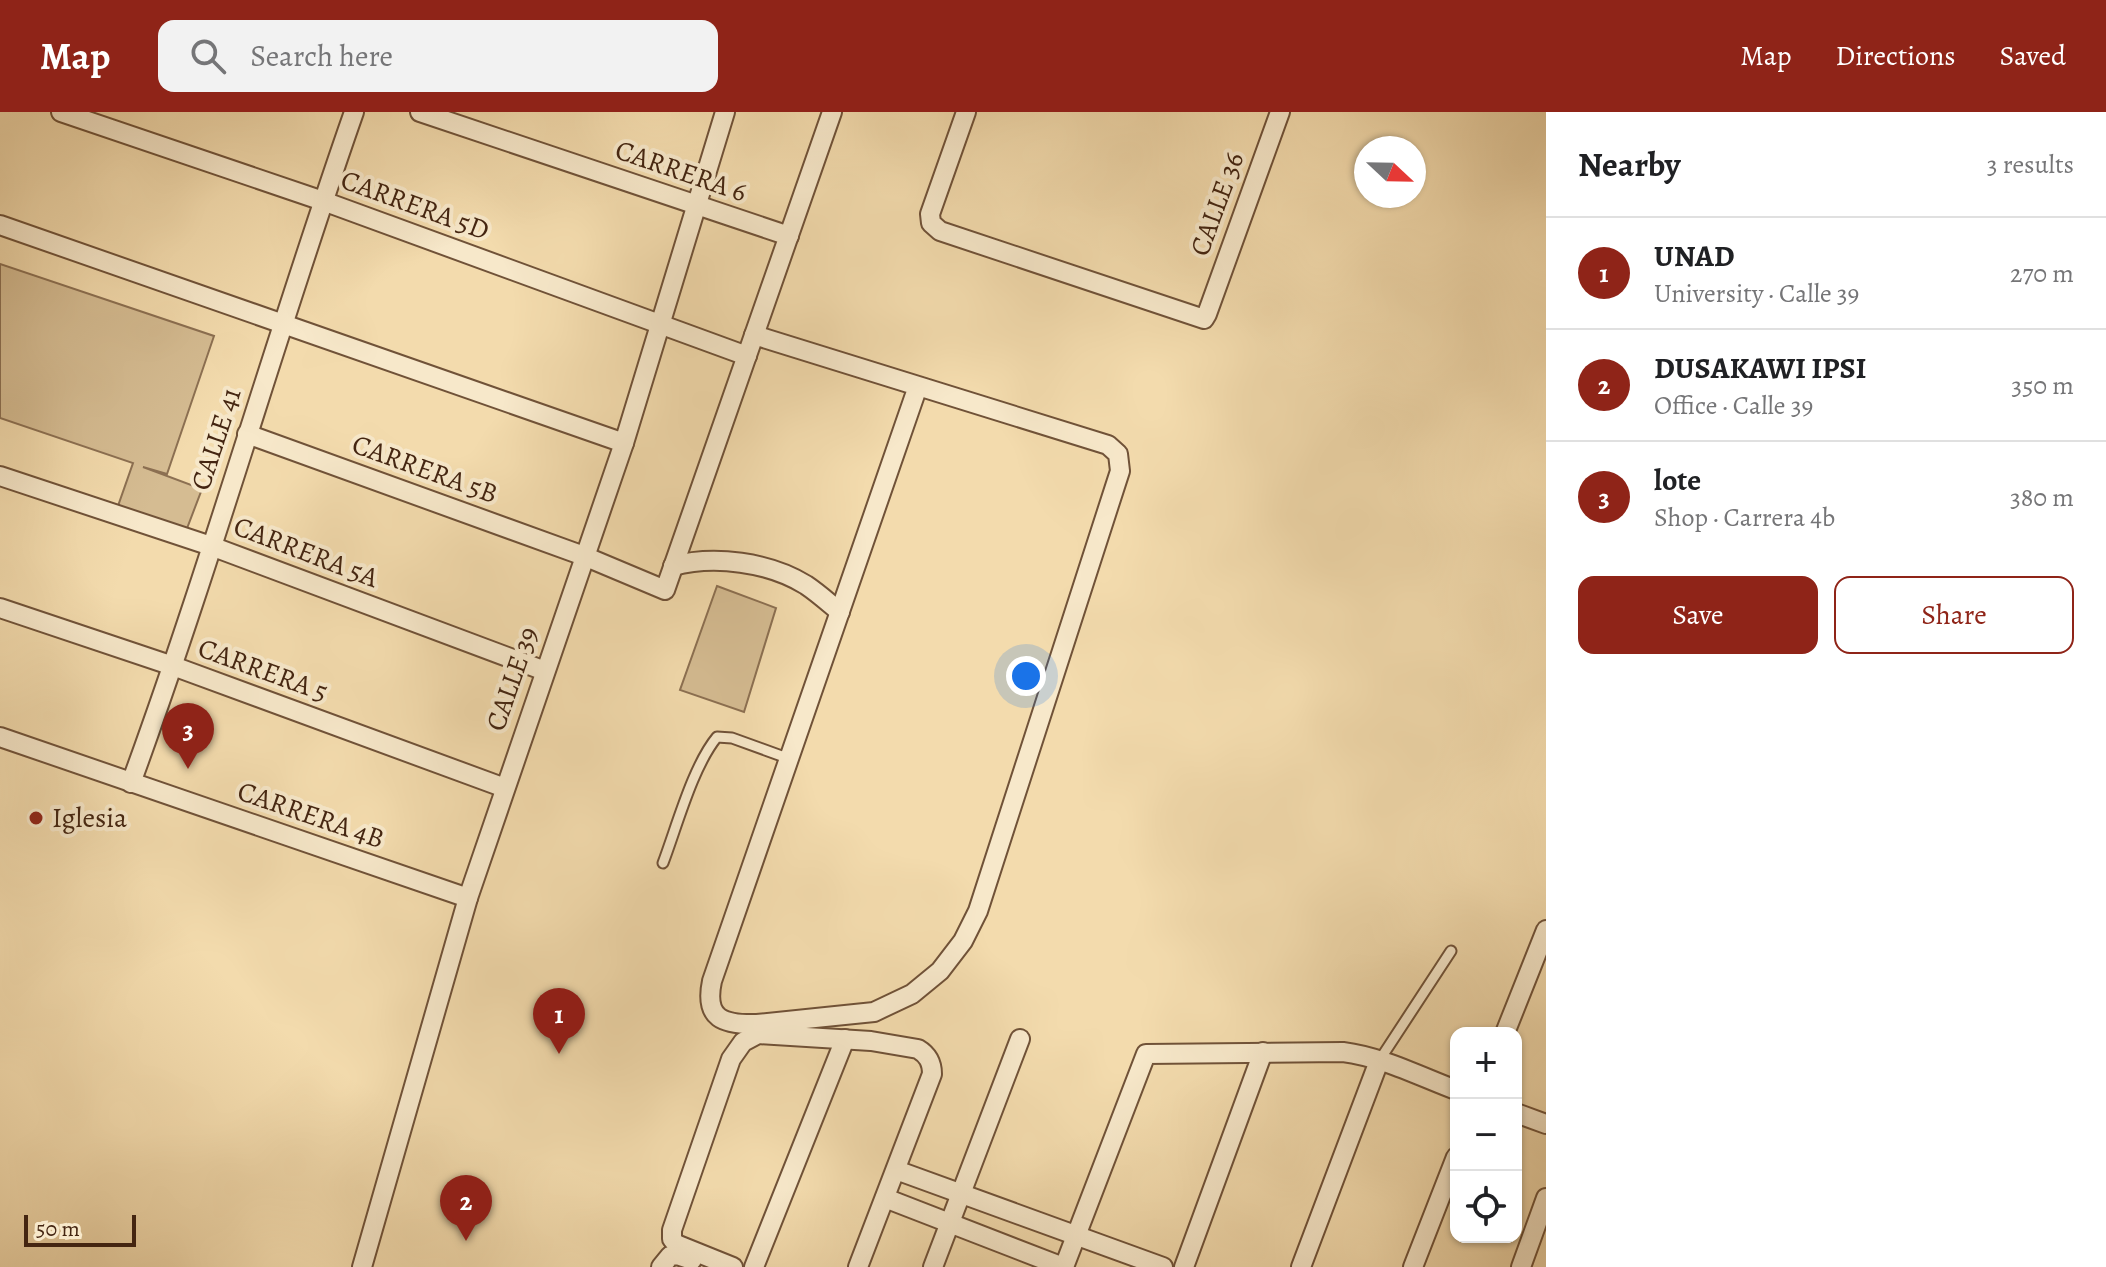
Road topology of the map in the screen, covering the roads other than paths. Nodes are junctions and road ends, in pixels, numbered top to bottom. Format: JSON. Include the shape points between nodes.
{"nodes":[{"id":1,"x":61,"y":112,"type":"edge"},
{"id":2,"x":354,"y":112,"type":"edge"},
{"id":3,"x":420,"y":112,"type":"edge"},
{"id":4,"x":725,"y":112,"type":"edge"},
{"id":5,"x":832,"y":112,"type":"edge"},
{"id":6,"x":966,"y":112,"type":"edge"},
{"id":7,"x":1280,"y":112,"type":"edge"},
{"id":8,"x":323,"y":201,"type":"junction"},
{"id":9,"x":696,"y":206,"type":"junction"},
{"id":10,"x":0,"y":225,"type":"edge"},
{"id":11,"x":789,"y":236,"type":"junction"},
{"id":12,"x":283,"y":323,"type":"junction"},
{"id":13,"x":660,"y":325,"type":"junction"},
{"id":14,"x":754,"y":335,"type":"junction"},
{"id":15,"x":747,"y":356,"type":"junction"},
{"id":16,"x":918,"y":386,"type":"junction"},
{"id":17,"x":247,"y":434,"type":"junction"},
{"id":18,"x":624,"y":443,"type":"junction"},
{"id":19,"x":0,"y":476,"type":"edge"},
{"id":20,"x":211,"y":546,"type":"junction"},
{"id":21,"x":584,"y":556,"type":"junction"},
{"id":22,"x":673,"y":566,"type":"junction"},
{"id":23,"x":0,"y":608,"type":"edge"},
{"id":24,"x":840,"y":612,"type":"junction"},
{"id":25,"x":173,"y":666,"type":"junction"},
{"id":26,"x":545,"y":671,"type":"junction"},
{"id":27,"x":0,"y":737,"type":"edge"},
{"id":28,"x":790,"y":759,"type":"junction"},
{"id":29,"x":131,"y":783,"type":"junction"},
{"id":30,"x":505,"y":788,"type":"junction"},
{"id":31,"x":663,"y":863,"type":"dead end"},
{"id":32,"x":468,"y":898,"type":"junction"},
{"id":33,"x":1546,"y":930,"type":"edge"},
{"id":34,"x":1451,"y":951,"type":"dead end"},
{"id":35,"x":1507,"y":1027,"type":"edge"},
{"id":36,"x":845,"y":1039,"type":"junction"},
{"id":37,"x":1020,"y":1039,"type":"dead end"},
{"id":38,"x":1263,"y":1052,"type":"junction"},
{"id":39,"x":1379,"y":1061,"type":"junction"},
{"id":40,"x":1450,"y":1088,"type":"edge"},
{"id":41,"x":1522,"y":1115,"type":"edge"},
{"id":42,"x":1546,"y":1124,"type":"edge"},
{"id":43,"x":896,"y":1170,"type":"junction"},
{"id":44,"x":1451,"y":1171,"type":"edge"},
{"id":45,"x":961,"y":1194,"type":"junction"},
{"id":46,"x":885,"y":1198,"type":"junction"},
{"id":47,"x":1546,"y":1198,"type":"edge"},
{"id":48,"x":950,"y":1223,"type":"junction"},
{"id":49,"x":1076,"y":1235,"type":"junction"},
{"id":50,"x":362,"y":1267,"type":"edge"},
{"id":51,"x":661,"y":1267,"type":"edge"},
{"id":52,"x":710,"y":1267,"type":"edge"},
{"id":53,"x":733,"y":1267,"type":"edge"},
{"id":54,"x":754,"y":1267,"type":"edge"},
{"id":55,"x":858,"y":1267,"type":"edge"},
{"id":56,"x":933,"y":1267,"type":"edge"},
{"id":57,"x":1064,"y":1267,"type":"edge"},
{"id":58,"x":1163,"y":1267,"type":"edge"},
{"id":59,"x":1184,"y":1267,"type":"edge"},
{"id":60,"x":1301,"y":1267,"type":"edge"},
{"id":61,"x":1413,"y":1267,"type":"edge"},
{"id":62,"x":1521,"y":1267,"type":"edge"}],
"edges":[{"from":1,"to":8,"type":"street","name":"CARRERA 5D"},
{"from":2,"to":8,"type":"street","name":"CALLE 41"},
{"from":3,"to":9,"type":"street","name":"CARRERA 6"},
{"from":4,"to":9,"type":"street","name":"CALLE 39"},
{"from":5,"to":11,"type":"street"},
{"from":6,"to":7,"type":"street","name":"CALLE 36","via":[[930,214],[940,231],[1204,319]]},
{"from":8,"to":12,"type":"street","name":"CALLE 41"},
{"from":8,"to":13,"type":"street","name":"CARRERA 5D"},
{"from":9,"to":11,"type":"street","name":"CARRERA 6"},
{"from":9,"to":13,"type":"street","name":"CALLE 39"},
{"from":10,"to":12,"type":"street"},
{"from":11,"to":14,"type":"street"},
{"from":12,"to":17,"type":"street","name":"CALLE 41"},
{"from":12,"to":18,"type":"street"},
{"from":13,"to":15,"type":"street","name":"CARRERA 5D"},
{"from":13,"to":18,"type":"street","name":"CALLE 39"},
{"from":14,"to":15,"type":"street"},
{"from":14,"to":16,"type":"street"},
{"from":15,"to":22,"type":"street"},
{"from":16,"to":24,"type":"street"},
{"from":16,"to":28,"type":"street","via":[[1108,445],[1118,454],[1117,483],[978,911],[963,941],[940,971],[912,994],[874,1012],[740,1025],[717,1018],[709,995]]},
{"from":17,"to":20,"type":"street","name":"CALLE 41"},
{"from":17,"to":21,"type":"street","name":"CARRERA 5B"},
{"from":18,"to":21,"type":"street","name":"CALLE 39"},
{"from":19,"to":20,"type":"street","name":"CARRERA 5A"},
{"from":20,"to":25,"type":"street","name":"CALLE 41"},
{"from":20,"to":26,"type":"street","name":"CARRERA 5A"},
{"from":21,"to":22,"type":"street","name":"CARRERA 5B","via":[[665,590]]},
{"from":21,"to":26,"type":"street","name":"CALLE 39"},
{"from":22,"to":24,"type":"street","via":[[718,560],[763,566],[804,584]]},
{"from":23,"to":25,"type":"street","name":"CARRERA 5"},
{"from":24,"to":28,"type":"street"},
{"from":25,"to":29,"type":"street","name":"CALLE 41"},
{"from":25,"to":30,"type":"street","name":"CARRERA 5"},
{"from":26,"to":30,"type":"street","name":"CALLE 39"},
{"from":27,"to":29,"type":"street","name":"CARRERA 4B"},
{"from":28,"to":31,"type":"lane","via":[[717,737],[699,766]]},
{"from":29,"to":32,"type":"street","name":"CARRERA 4B"},
{"from":30,"to":32,"type":"street","name":"CALLE 39"},
{"from":32,"to":50,"type":"street","name":"CALLE 39"},
{"from":33,"to":35,"type":"street"},
{"from":34,"to":39,"type":"lane"},
{"from":36,"to":43,"type":"street","via":[[918,1049],[930,1059],[932,1074]]},
{"from":36,"to":53,"type":"street","via":[[758,1034],[743,1042],[731,1059],[672,1239]]},
{"from":36,"to":54,"type":"street"},
{"from":37,"to":45,"type":"street"},
{"from":38,"to":39,"type":"street","via":[[1343,1052]]},
{"from":38,"to":49,"type":"street","via":[[1146,1054]]},
{"from":38,"to":59,"type":"street"},
{"from":39,"to":40,"type":"street"},
{"from":39,"to":60,"type":"street"},
{"from":41,"to":42,"type":"street"},
{"from":43,"to":45,"type":"street"},
{"from":43,"to":46,"type":"street"},
{"from":44,"to":61,"type":"street"},
{"from":45,"to":48,"type":"street"},
{"from":45,"to":49,"type":"street"},
{"from":46,"to":48,"type":"street"},
{"from":46,"to":55,"type":"street"},
{"from":47,"to":62,"type":"street"},
{"from":48,"to":56,"type":"street"},
{"from":48,"to":57,"type":"street"},
{"from":49,"to":57,"type":"street"},
{"from":49,"to":58,"type":"street"},
{"from":51,"to":52,"type":"street","via":[[677,1255]]}]}
